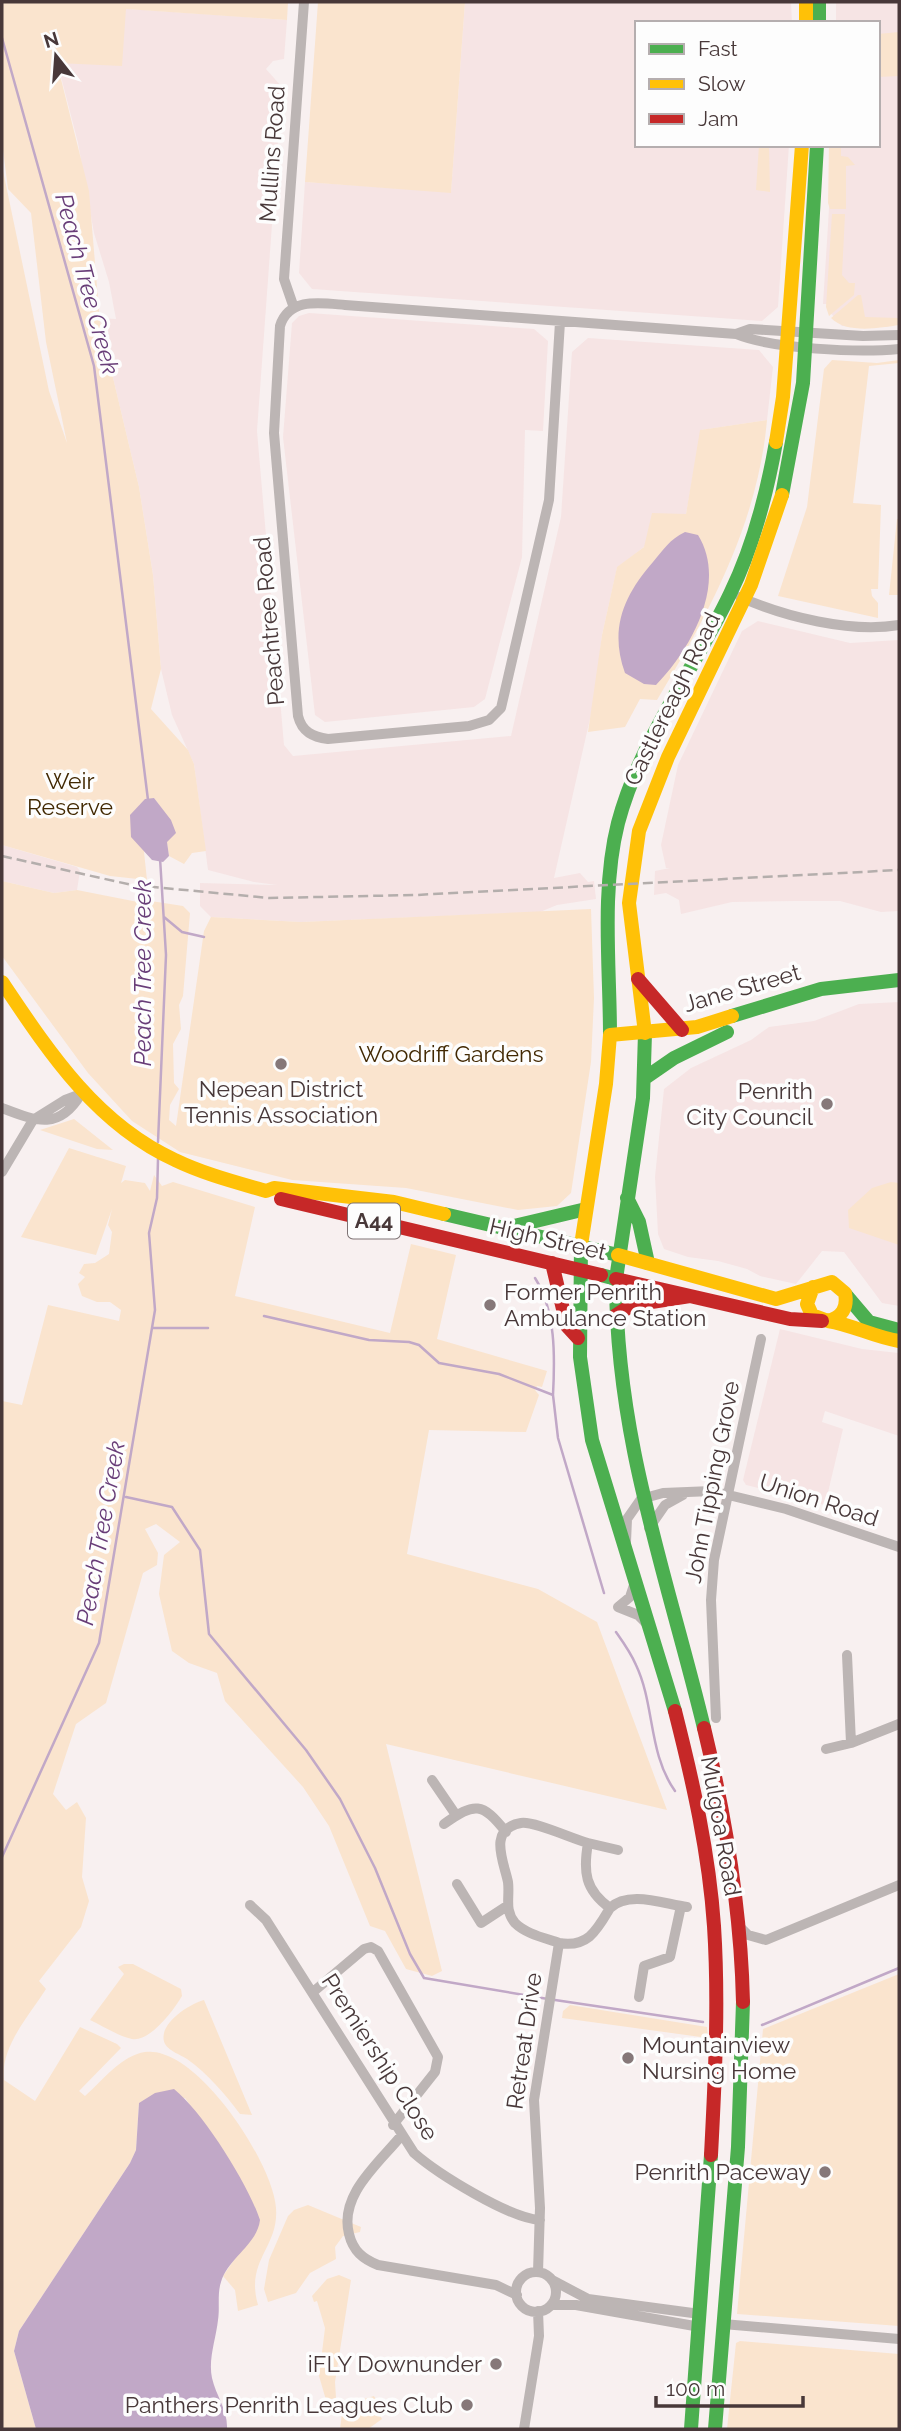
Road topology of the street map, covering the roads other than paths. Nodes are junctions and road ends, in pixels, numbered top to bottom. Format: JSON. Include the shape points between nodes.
{"nodes":[{"id":1,"x":304,"y":2,"type":"edge"},
{"id":2,"x":806,"y":2,"type":"edge"},
{"id":3,"x":819,"y":2,"type":"edge"},
{"id":4,"x":806,"y":21,"type":"edge"},
{"id":5,"x":819,"y":21,"type":"edge"},
{"id":6,"x":802,"y":147,"type":"edge"},
{"id":7,"x":817,"y":147,"type":"edge"},
{"id":8,"x":294,"y":308,"type":"junction"},
{"id":9,"x":560,"y":322,"type":"junction"},
{"id":10,"x":899,"y":334,"type":"edge"},
{"id":11,"x":788,"y":338,"type":"junction"},
{"id":12,"x":806,"y":339,"type":"junction"},
{"id":13,"x":899,"y":349,"type":"edge"},
{"id":14,"x":731,"y":593,"type":"junction"},
{"id":15,"x":746,"y":599,"type":"junction"},
{"id":16,"x":899,"y":625,"type":"edge"},
{"id":17,"x":638,"y":979,"type":"junction"},
{"id":18,"x":899,"y":980,"type":"edge"},
{"id":19,"x":2,"y":982,"type":"edge"},
{"id":20,"x":899,"y":991,"type":"edge"},
{"id":21,"x":682,"y":1030,"type":"junction"},
{"id":22,"x":727,"y":1032,"type":"junction"},
{"id":23,"x":645,"y":1040,"type":"junction"},
{"id":24,"x":610,"y":1046,"type":"junction"},
{"id":25,"x":645,"y":1078,"type":"junction"},
{"id":26,"x":81,"y":1094,"type":"junction"},
{"id":27,"x":2,"y":1108,"type":"edge"},
{"id":28,"x":33,"y":1120,"type":"junction"},
{"id":29,"x":2,"y":1172,"type":"edge"},
{"id":30,"x":266,"y":1191,"type":"junction"},
{"id":31,"x":627,"y":1198,"type":"junction"},
{"id":32,"x":586,"y":1209,"type":"junction"},
{"id":33,"x":506,"y":1229,"type":"junction"},
{"id":34,"x":581,"y":1245,"type":"junction"},
{"id":35,"x":618,"y":1255,"type":"junction"},
{"id":36,"x":552,"y":1263,"type":"junction"},
{"id":37,"x":648,"y":1263,"type":"junction"},
{"id":38,"x":579,"y":1269,"type":"junction"},
{"id":39,"x":616,"y":1279,"type":"junction"},
{"id":40,"x":813,"y":1287,"type":"junction"},
{"id":41,"x":845,"y":1293,"type":"junction"},
{"id":42,"x":690,"y":1296,"type":"junction"},
{"id":43,"x":615,"y":1316,"type":"junction"},
{"id":44,"x":825,"y":1321,"type":"junction"},
{"id":45,"x":899,"y":1330,"type":"edge"},
{"id":46,"x":578,"y":1338,"type":"junction"},
{"id":47,"x":761,"y":1339,"type":"dead end"},
{"id":48,"x":899,"y":1341,"type":"edge"},
{"id":49,"x":727,"y":1493,"type":"junction"},
{"id":50,"x":683,"y":1495,"type":"junction"},
{"id":51,"x":641,"y":1499,"type":"junction"},
{"id":52,"x":648,"y":1529,"type":"junction"},
{"id":53,"x":899,"y":1547,"type":"edge"},
{"id":54,"x":626,"y":1549,"type":"junction"},
{"id":55,"x":636,"y":1579,"type":"junction"},
{"id":56,"x":652,"y":1630,"type":"junction"},
{"id":57,"x":847,"y":1655,"type":"dead end"},
{"id":58,"x":716,"y":1718,"type":"dead end"},
{"id":59,"x":899,"y":1724,"type":"edge"},
{"id":60,"x":851,"y":1743,"type":"junction"},
{"id":61,"x":826,"y":1749,"type":"dead end"},
{"id":62,"x":432,"y":1780,"type":"dead end"},
{"id":63,"x":456,"y":1815,"type":"junction"},
{"id":64,"x":444,"y":1824,"type":"dead end"},
{"id":65,"x":506,"y":1832,"type":"junction"},
{"id":66,"x":588,"y":1843,"type":"junction"},
{"id":67,"x":618,"y":1850,"type":"dead end"},
{"id":68,"x":457,"y":1884,"type":"dead end"},
{"id":69,"x":899,"y":1885,"type":"edge"},
{"id":70,"x":250,"y":1905,"type":"dead end"},
{"id":71,"x":507,"y":1906,"type":"junction"},
{"id":72,"x":610,"y":1908,"type":"junction"},
{"id":73,"x":740,"y":1927,"type":"junction"},
{"id":74,"x":559,"y":1942,"type":"junction"},
{"id":75,"x":313,"y":1992,"type":"junction"},
{"id":76,"x":639,"y":1997,"type":"dead end"},
{"id":77,"x":393,"y":2125,"type":"junction"},
{"id":78,"x":401,"y":2136,"type":"junction"},
{"id":79,"x":540,"y":2220,"type":"junction"},
{"id":80,"x":538,"y":2272,"type":"junction"},
{"id":81,"x":523,"y":2277,"type":"junction"},
{"id":82,"x":552,"y":2280,"type":"junction"},
{"id":83,"x":496,"y":2285,"type":"junction"},
{"id":84,"x":517,"y":2295,"type":"junction"},
{"id":85,"x":551,"y":2305,"type":"junction"},
{"id":86,"x":538,"y":2312,"type":"junction"},
{"id":87,"x":700,"y":2321,"type":"junction"},
{"id":88,"x":723,"y":2324,"type":"junction"},
{"id":89,"x":899,"y":2339,"type":"edge"},
{"id":90,"x":524,"y":2429,"type":"edge"},
{"id":91,"x":691,"y":2429,"type":"edge"},
{"id":92,"x":715,"y":2429,"type":"edge"}],
"edges":[{"from":1,"to":8,"type":"street","name":"Mullins Road","via":[[284,279]]},
{"from":2,"to":4,"type":"main road"},
{"from":3,"to":5,"type":"main road"},
{"from":6,"to":11,"type":"main road","name":"Castlereagh Road"},
{"from":7,"to":12,"type":"main road","name":"Castlereagh Road"},
{"from":8,"to":9,"type":"street","via":[[310,303]]},
{"from":8,"to":9,"type":"street","name":"Peachtree Road","via":[[280,326],[274,433],[298,716],[304,730],[328,739],[469,726],[489,720],[502,708],[548,500]]},
{"from":9,"to":11,"type":"street","via":[[736,334],[750,329]]},
{"from":10,"to":12,"type":"street"},
{"from":11,"to":12,"type":"street"},
{"from":11,"to":14,"type":"main road","name":"Castlereagh Road","via":[[771,471]]},
{"from":12,"to":13,"type":"street"},
{"from":12,"to":15,"type":"main road","name":"Castlereagh Road","via":[[791,460]]},
{"from":14,"to":15,"type":"street"},
{"from":14,"to":24,"type":"main road","name":"Castlereagh Road","via":[[642,759],[618,824],[610,889]]},
{"from":15,"to":16,"type":"street","via":[[853,628]]},
{"from":15,"to":17,"type":"main road","name":"Castlereagh Road","via":[[657,774],[643,812],[630,896]]},
{"from":17,"to":21,"type":"main road","via":[[651,986],[663,1015]]},
{"from":17,"to":23,"type":"main road","name":"Castlereagh Road"},
{"from":18,"to":21,"type":"main road","name":"Jane Street","via":[[821,989]]},
{"from":19,"to":26,"type":"main road","name":"High Street","number":"A44"},
{"from":20,"to":22,"type":"main road","name":"Jane Street","via":[[830,996],[782,1009]]},
{"from":21,"to":23,"type":"main road","name":"Jane Street"},
{"from":22,"to":23,"type":"main road","name":"Jane Street","via":[[681,1043]]},
{"from":22,"to":25,"type":"main road"},
{"from":23,"to":24,"type":"main road","name":"Jane Street"},
{"from":23,"to":25,"type":"main road","name":"Castlereagh Road"},
{"from":24,"to":32,"type":"main road","name":"Castlereagh Road"},
{"from":25,"to":31,"type":"main road","name":"Castlereagh Road"},
{"from":26,"to":28,"type":"street","via":[[64,1115]]},
{"from":26,"to":30,"type":"main road","name":"High Street","number":"A44","via":[[168,1159]]},
{"from":27,"to":28,"type":"street"},
{"from":28,"to":29,"type":"street"},
{"from":30,"to":33,"type":"main road","name":"High Street","number":"A44","via":[[274,1188],[365,1198]]},
{"from":30,"to":36,"type":"main road","name":"High Street","number":"A44","via":[[273,1198]]},
{"from":31,"to":35,"type":"main road","name":"Castlereagh Road"},
{"from":31,"to":37,"type":"main road","via":[[639,1222]]},
{"from":32,"to":33,"type":"main road","name":"High Street","number":"A44","via":[[522,1221]]},
{"from":32,"to":34,"type":"main road","name":"Castlereagh Road"},
{"from":33,"to":34,"type":"main road","name":"High Street","number":"A44"},
{"from":34,"to":35,"type":"main road","name":"High Street"},
{"from":34,"to":38,"type":"main road","name":"Mulgoa Road"},
{"from":35,"to":37,"type":"main road","name":"High Street"},
{"from":35,"to":39,"type":"main road","name":"Castlereagh Road"},
{"from":36,"to":38,"type":"main road","name":"High Street","number":"A44"},
{"from":36,"to":46,"type":"main road","via":[[567,1326]]},
{"from":37,"to":40,"type":"main road","name":"High Street","via":[[776,1299]]},
{"from":38,"to":39,"type":"main road","name":"High Street","number":"A44"},
{"from":38,"to":46,"type":"main road","name":"Mulgoa Road"},
{"from":39,"to":42,"type":"main road","name":"High Street"},
{"from":39,"to":43,"type":"main road","name":"Mulgoa Road"},
{"from":40,"to":41,"type":"main road","via":[[832,1282]]},
{"from":40,"to":44,"type":"main road","via":[[807,1298],[809,1310]]},
{"from":41,"to":44,"type":"main road","via":[[842,1314]]},
{"from":41,"to":45,"type":"main road","via":[[869,1322]]},
{"from":42,"to":43,"type":"main road","via":[[632,1305]]},
{"from":42,"to":44,"type":"main road","name":"High Street","via":[[790,1319]]},
{"from":43,"to":51,"type":"main road","name":"Mulgoa Road","via":[[619,1391]]},
{"from":44,"to":48,"type":"main road","name":"High Street"},
{"from":46,"to":54,"type":"main road","name":"Mulgoa Road","via":[[591,1439]]},
{"from":47,"to":49,"type":"street","name":"John Tipping Grove"},
{"from":49,"to":50,"type":"street","name":"Union Road"},
{"from":49,"to":53,"type":"street","name":"Union Road"},
{"from":49,"to":58,"type":"street","name":"John Tipping Grove","via":[[711,1600]]},
{"from":50,"to":51,"type":"street","name":"Union Road","via":[[663,1493]]},
{"from":50,"to":52,"type":"street","via":[[665,1505]]},
{"from":51,"to":52,"type":"main road","name":"Mulgoa Road"},
{"from":51,"to":54,"type":"street","via":[[627,1519]]},
{"from":52,"to":73,"type":"main road","name":"Mulgoa Road","via":[[714,1771]]},
{"from":54,"to":55,"type":"main road","name":"Mulgoa Road"},
{"from":55,"to":56,"type":"main road","name":"Mulgoa Road"},
{"from":55,"to":56,"type":"street","via":[[629,1597],[618,1607],[638,1615]]},
{"from":56,"to":87,"type":"main road","name":"Mulgoa Road","via":[[696,1805],[715,1929],[717,2078]]},
{"from":57,"to":60,"type":"street"},
{"from":59,"to":60,"type":"street"},
{"from":60,"to":61,"type":"street"},
{"from":62,"to":63,"type":"street"},
{"from":63,"to":64,"type":"street"},
{"from":63,"to":65,"type":"street","via":[[469,1808],[483,1808]]},
{"from":65,"to":66,"type":"street","via":[[524,1823]]},
{"from":65,"to":71,"type":"street","via":[[498,1850],[508,1883]]},
{"from":66,"to":67,"type":"street"},
{"from":66,"to":72,"type":"street","via":[[587,1881],[595,1896]]},
{"from":68,"to":71,"type":"street","via":[[481,1923]]},
{"from":69,"to":73,"type":"street","via":[[766,1940],[748,1936]]},
{"from":70,"to":75,"type":"street","name":"Premiership Close","via":[[266,1920]]},
{"from":71,"to":74,"type":"street","via":[[517,1925]]},
{"from":72,"to":74,"type":"street","via":[[592,1936],[577,1943]]},
{"from":72,"to":76,"type":"street","via":[[628,1899],[684,1906],[670,1957],[644,1965]]},
{"from":73,"to":88,"type":"main road","name":"Mulgoa Road","via":[[744,2038]]},
{"from":74,"to":79,"type":"street","name":"Retreat Drive","via":[[533,2115]]},
{"from":75,"to":77,"type":"street","name":"Premiership Close"},
{"from":75,"to":77,"type":"street","via":[[363,1948],[378,1951],[438,2057],[435,2072]]},
{"from":77,"to":78,"type":"street","name":"Premiership Close"},
{"from":78,"to":79,"type":"street","name":"Premiership Close","via":[[436,2170],[518,2215]]},
{"from":78,"to":83,"type":"street","via":[[350,2199],[345,2220],[356,2250],[378,2265]]},
{"from":79,"to":80,"type":"street","name":"Retreat Drive"},
{"from":80,"to":81,"type":"street"},
{"from":80,"to":82,"type":"street"},
{"from":81,"to":83,"type":"street"},
{"from":81,"to":84,"type":"street"},
{"from":82,"to":85,"type":"street","via":[[556,2293]]},
{"from":82,"to":87,"type":"street","via":[[588,2298]]},
{"from":83,"to":84,"type":"street"},
{"from":84,"to":86,"type":"street","via":[[524,2307]]},
{"from":85,"to":86,"type":"street"},
{"from":85,"to":87,"type":"street"},
{"from":86,"to":90,"type":"street","via":[[539,2336]]},
{"from":87,"to":88,"type":"main road"},
{"from":87,"to":91,"type":"main road","name":"Mulgoa Road"},
{"from":88,"to":89,"type":"street"},
{"from":88,"to":92,"type":"main road","name":"Mulgoa Road"}]}
